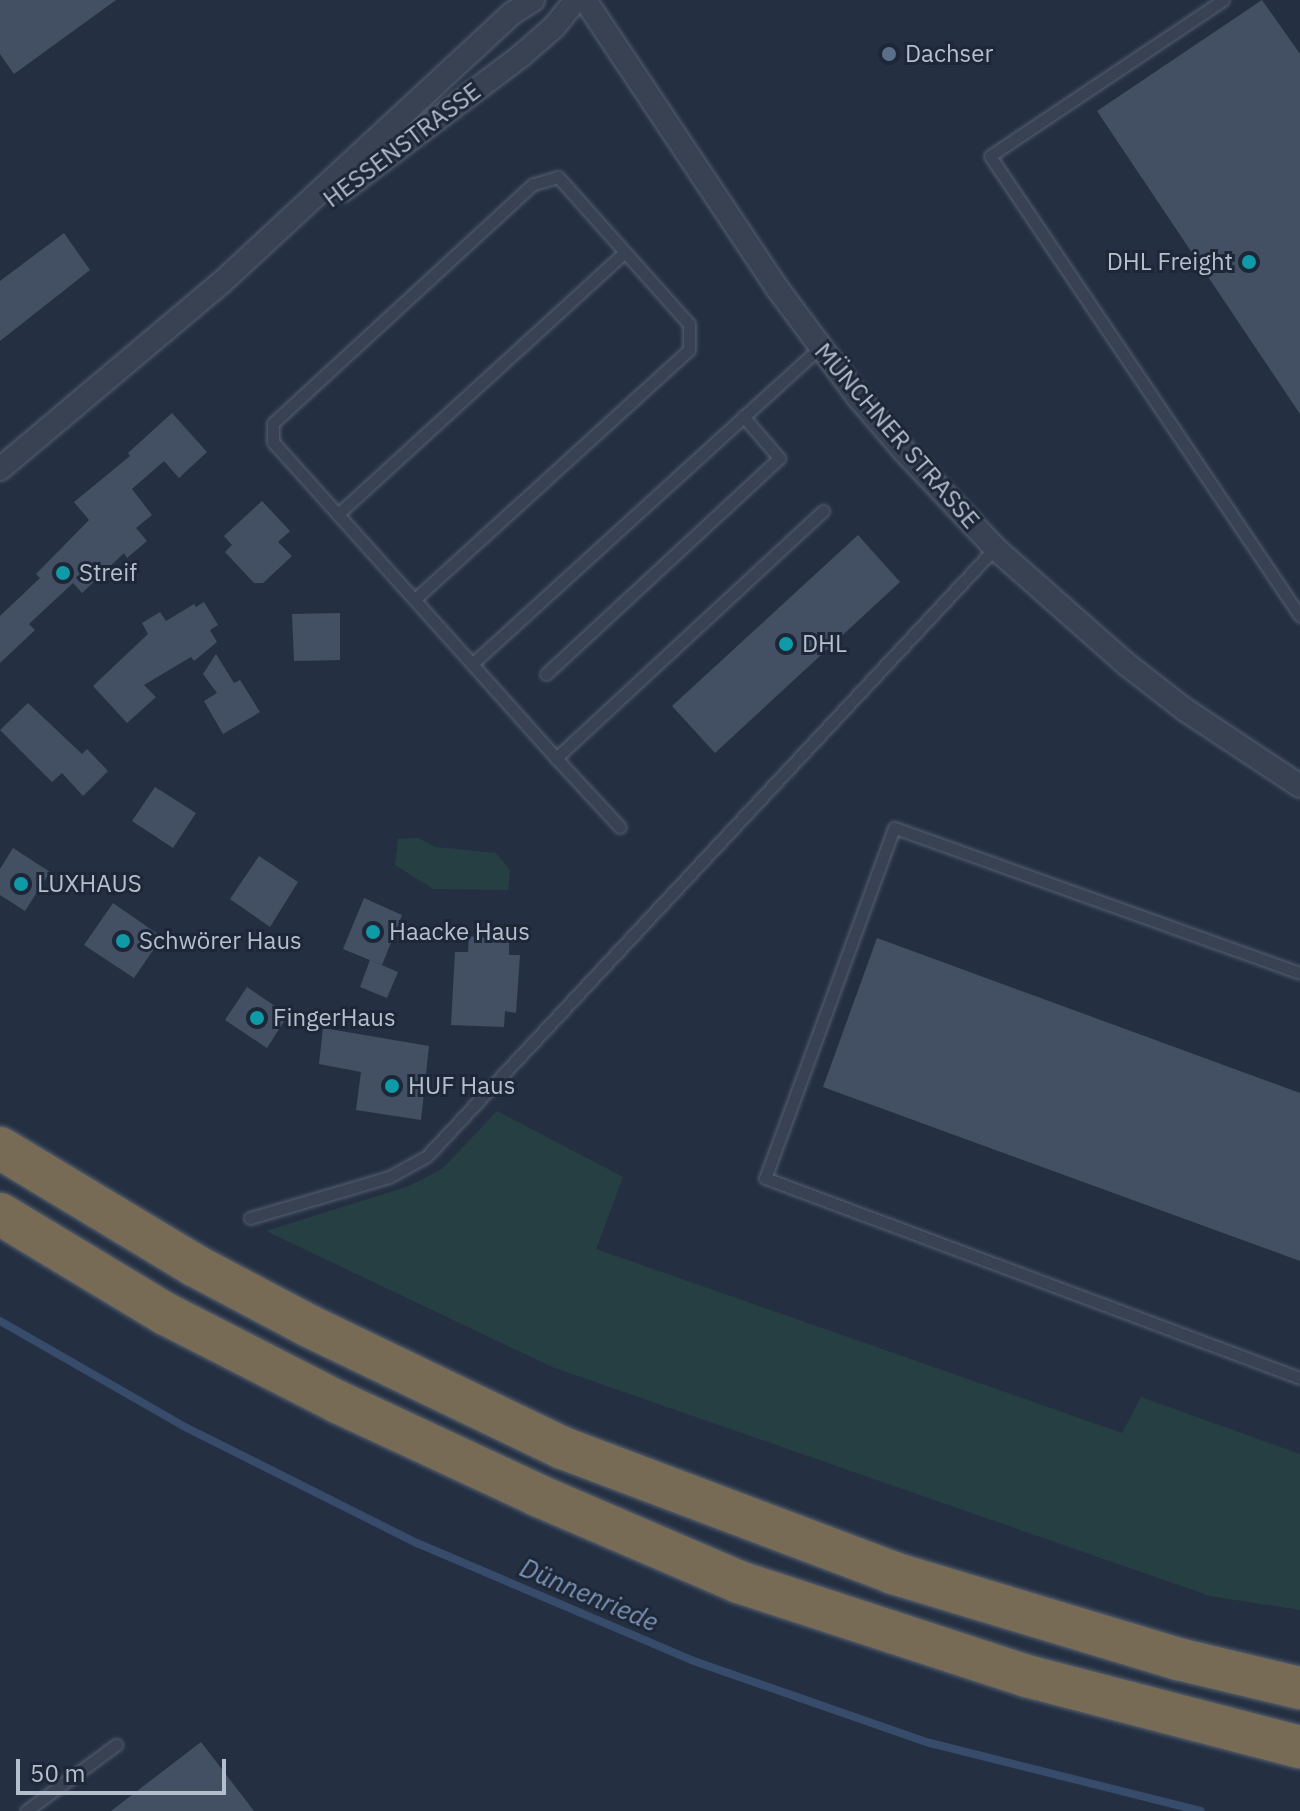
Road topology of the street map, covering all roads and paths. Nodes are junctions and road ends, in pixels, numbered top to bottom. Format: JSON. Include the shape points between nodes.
{"nodes":[{"id":1,"x":533,"y":0,"type":"edge"},
{"id":2,"x":576,"y":0,"type":"edge"},
{"id":3,"x":585,"y":0,"type":"edge"},
{"id":4,"x":1223,"y":0,"type":"edge"},
{"id":5,"x":624,"y":253,"type":"junction"},
{"id":6,"x":221,"y":283,"type":"junction"},
{"id":7,"x":820,"y":347,"type":"junction"},
{"id":8,"x":743,"y":416,"type":"junction"},
{"id":9,"x":0,"y":469,"type":"edge"},
{"id":10,"x":823,"y":511,"type":"dead end"},
{"id":11,"x":338,"y":514,"type":"junction"},
{"id":12,"x":995,"y":548,"type":"junction"},
{"id":13,"x":415,"y":599,"type":"junction"},
{"id":14,"x":1300,"y":616,"type":"edge"},
{"id":15,"x":472,"y":664,"type":"junction"},
{"id":16,"x":546,"y":674,"type":"dead end"},
{"id":17,"x":556,"y":758,"type":"junction"},
{"id":18,"x":1300,"y":786,"type":"edge"},
{"id":19,"x":620,"y":827,"type":"dead end"},
{"id":20,"x":1300,"y":973,"type":"edge"},
{"id":21,"x":0,"y":1148,"type":"edge"},
{"id":22,"x":0,"y":1214,"type":"edge"},
{"id":23,"x":250,"y":1218,"type":"dead end"},
{"id":24,"x":1300,"y":1378,"type":"edge"},
{"id":25,"x":1300,"y":1688,"type":"edge"},
{"id":26,"x":116,"y":1745,"type":"dead end"},
{"id":27,"x":1300,"y":1747,"type":"edge"},
{"id":28,"x":26,"y":1811,"type":"edge"}],
"edges":[{"from":1,"to":6,"type":"street","name":"HESSENSTRASSE","via":[[511,14]]},
{"from":2,"to":6,"type":"street","name":"HESSENSTRASSE","via":[[522,55]]},
{"from":3,"to":7,"type":"street","name":"MÜNCHNER STRASSE"},
{"from":4,"to":14,"type":"lane","via":[[990,156]]},
{"from":5,"to":11,"type":"lane"},
{"from":5,"to":11,"type":"lane","via":[[558,177],[533,184],[522,194],[273,423],[273,442]]},
{"from":5,"to":13,"type":"lane","via":[[689,324],[689,350]]},
{"from":6,"to":9,"type":"street","name":"HESSENSTRASSE"},
{"from":7,"to":8,"type":"lane"},
{"from":7,"to":12,"type":"street","name":"MÜNCHNER STRASSE","via":[[905,452]]},
{"from":8,"to":15,"type":"lane"},
{"from":8,"to":16,"type":"lane","via":[[779,458]]},
{"from":10,"to":17,"type":"lane"},
{"from":11,"to":13,"type":"lane"},
{"from":12,"to":18,"type":"street","name":"MÜNCHNER STRASSE","via":[[1125,663]]},
{"from":12,"to":23,"type":"lane","via":[[427,1156],[389,1177]]},
{"from":13,"to":15,"type":"lane"},
{"from":15,"to":17,"type":"lane"},
{"from":17,"to":19,"type":"lane"},
{"from":20,"to":24,"type":"lane","via":[[894,828],[765,1178]]},
{"from":21,"to":25,"type":"highway","via":[[232,1286],[563,1448],[893,1573],[1163,1655]]},
{"from":22,"to":27,"type":"highway","via":[[166,1314],[340,1403],[739,1582],[1027,1676]]},
{"from":26,"to":28,"type":"lane"}]}
